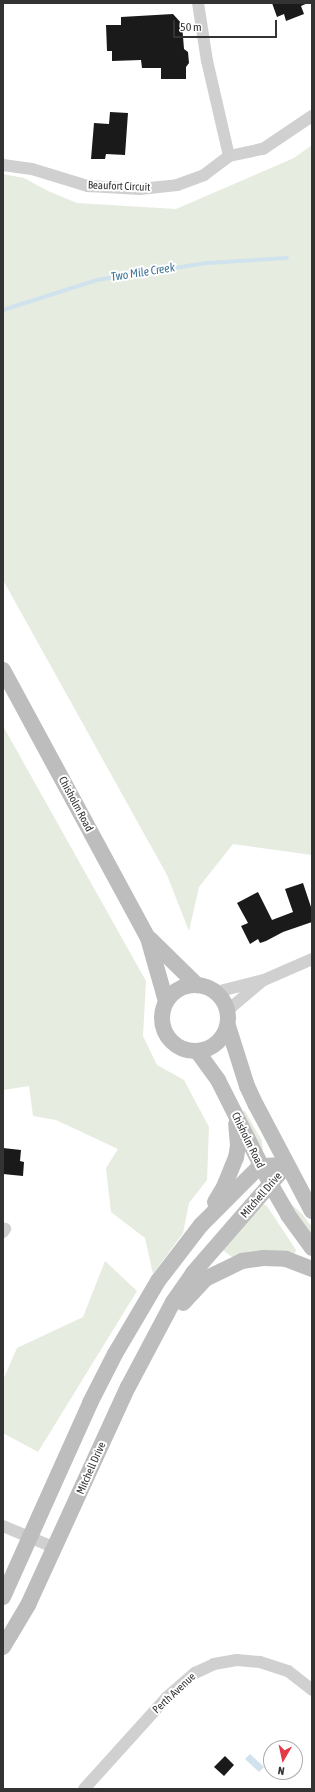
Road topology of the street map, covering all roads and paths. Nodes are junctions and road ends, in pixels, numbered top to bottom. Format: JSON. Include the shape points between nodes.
{"nodes":[{"id":1,"x":198,"y":3,"type":"edge"},
{"id":2,"x":312,"y":116,"type":"edge"},
{"id":3,"x":229,"y":156,"type":"junction"},
{"id":4,"x":3,"y":164,"type":"edge"},
{"id":5,"x":3,"y":670,"type":"edge"},
{"id":6,"x":148,"y":938,"type":"junction"},
{"id":7,"x":312,"y":959,"type":"edge"},
{"id":8,"x":264,"y":980,"type":"junction"},
{"id":9,"x":197,"y":985,"type":"junction"},
{"id":10,"x":216,"y":992,"type":"junction"},
{"id":11,"x":166,"y":1002,"type":"junction"},
{"id":12,"x":228,"y":1018,"type":"junction"},
{"id":13,"x":197,"y":1052,"type":"junction"},
{"id":14,"x":234,"y":1114,"type":"junction"},
{"id":15,"x":287,"y":1165,"type":"junction"},
{"id":16,"x":260,"y":1166,"type":"junction"},
{"id":17,"x":271,"y":1185,"type":"junction"},
{"id":18,"x":312,"y":1211,"type":"edge"},
{"id":19,"x":201,"y":1225,"type":"junction"},
{"id":20,"x":312,"y":1248,"type":"edge"},
{"id":21,"x":312,"y":1269,"type":"edge"},
{"id":22,"x":153,"y":1340,"type":"junction"},
{"id":23,"x":3,"y":1526,"type":"edge"},
{"id":24,"x":31,"y":1538,"type":"junction"},
{"id":25,"x":55,"y":1548,"type":"junction"},
{"id":26,"x":3,"y":1597,"type":"edge"},
{"id":27,"x":3,"y":1647,"type":"edge"},
{"id":28,"x":312,"y":1690,"type":"edge"},
{"id":29,"x":84,"y":1789,"type":"edge"}],
"edges":[{"from":1,"to":3,"type":"street","via":[[207,60]]},
{"from":2,"to":3,"type":"street","name":"Beaufort Circuit","via":[[263,150]]},
{"from":3,"to":4,"type":"street","name":"Beaufort Circuit","via":[[204,175],[177,185],[140,189],[88,186],[32,169]]},
{"from":5,"to":6,"type":"main road","name":"Chisholm Road"},
{"from":6,"to":9,"type":"main road","name":"Chisholm Road"},
{"from":6,"to":11,"type":"main road","name":"Chisholm Road"},
{"from":7,"to":8,"type":"street"},
{"from":8,"to":10,"type":"street"},
{"from":8,"to":12,"type":"street"},
{"from":9,"to":10,"type":"main road"},
{"from":9,"to":11,"type":"main road","via":[[179,989]]},
{"from":10,"to":12,"type":"main road","via":[[223,1000]]},
{"from":11,"to":13,"type":"main road","via":[[162,1018],[167,1036],[179,1048]]},
{"from":12,"to":13,"type":"main road","via":[[224,1036],[217,1044]]},
{"from":12,"to":15,"type":"main road","name":"Chisholm Road","via":[[247,1086]]},
{"from":13,"to":14,"type":"main road","name":"Chisholm Road","via":[[218,1080]]},
{"from":14,"to":16,"type":"main road","name":"Chisholm Road"},
{"from":14,"to":19,"type":"main road","via":[[238,1145],[236,1158],[224,1187]]},
{"from":15,"to":16,"type":"main road","name":"Mitchell Drive"},
{"from":15,"to":17,"type":"main road","name":"Mitchell Drive"},
{"from":15,"to":18,"type":"main road","name":"Chisholm Road"},
{"from":16,"to":17,"type":"main road","name":"Chisholm Road"},
{"from":16,"to":19,"type":"main road","name":"Mitchell Drive"},
{"from":17,"to":20,"type":"main road","name":"Chisholm Road","via":[[288,1215]]},
{"from":17,"to":22,"type":"main road","name":"Mitchell Drive","via":[[193,1273]]},
{"from":19,"to":24,"type":"main road","name":"Mitchell Drive","via":[[158,1281],[115,1354],[90,1403]]},
{"from":21,"to":22,"type":"main road","via":[[286,1260],[242,1260],[205,1279]]},
{"from":22,"to":25,"type":"main road","name":"Mitchell Drive"},
{"from":23,"to":24,"type":"street"},
{"from":24,"to":25,"type":"street"},
{"from":24,"to":26,"type":"main road","name":"Mitchell Drive"},
{"from":25,"to":27,"type":"main road","name":"Mitchell Drive","via":[[28,1606]]},
{"from":28,"to":29,"type":"street","name":"Perth Avenue","via":[[288,1671],[260,1662],[237,1660],[214,1664],[195,1673],[167,1697]]}]}
